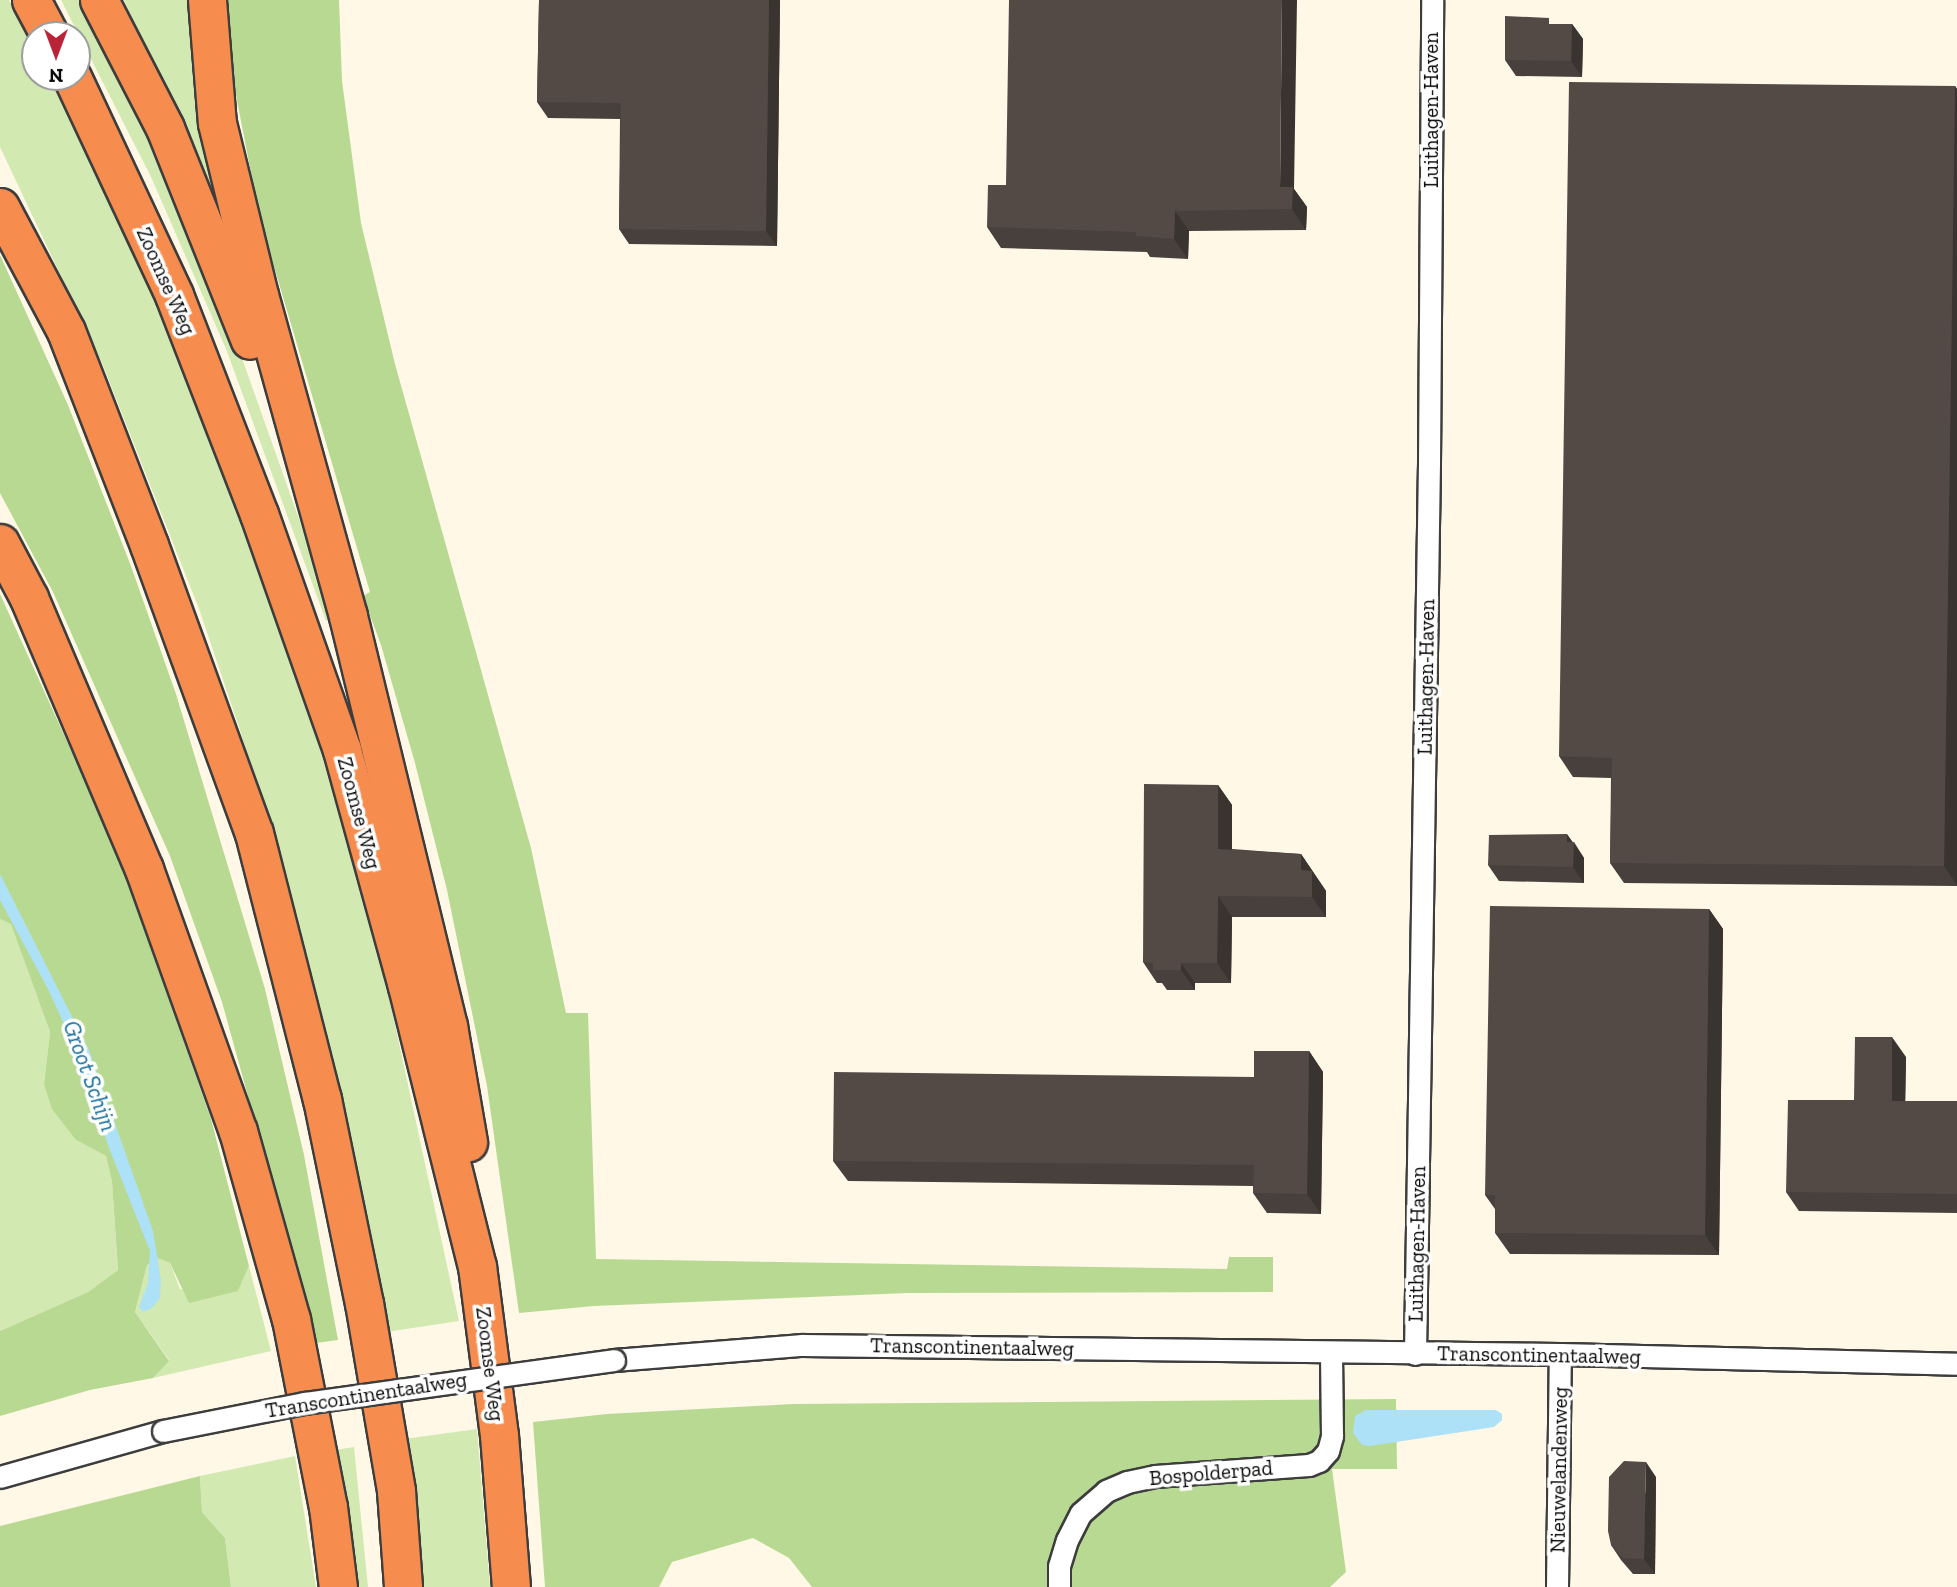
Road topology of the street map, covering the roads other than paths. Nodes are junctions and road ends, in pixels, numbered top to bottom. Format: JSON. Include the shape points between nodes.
{"nodes":[{"id":1,"x":32,"y":0,"type":"edge"},
{"id":2,"x":99,"y":0,"type":"edge"},
{"id":3,"x":206,"y":0,"type":"edge"},
{"id":4,"x":1432,"y":0,"type":"edge"},
{"id":5,"x":43,"y":21,"type":"edge"},
{"id":6,"x":79,"y":91,"type":"edge"},
{"id":7,"x":0,"y":207,"type":"edge"},
{"id":8,"x":321,"y":524,"type":"junction"},
{"id":9,"x":0,"y":543,"type":"edge"},
{"id":10,"x":477,"y":1266,"type":"junction"},
{"id":11,"x":1331,"y":1354,"type":"junction"},
{"id":12,"x":1415,"y":1354,"type":"junction"},
{"id":13,"x":1560,"y":1354,"type":"junction"},
{"id":14,"x":1957,"y":1364,"type":"edge"},
{"id":15,"x":0,"y":1477,"type":"edge"},
{"id":16,"x":338,"y":1587,"type":"edge"},
{"id":17,"x":403,"y":1587,"type":"edge"},
{"id":18,"x":510,"y":1587,"type":"edge"},
{"id":19,"x":1059,"y":1587,"type":"edge"},
{"id":20,"x":1558,"y":1587,"type":"edge"}],
"edges":[{"from":1,"to":5,"type":"highway"},
{"from":2,"to":8,"type":"highway","via":[[165,128]]},
{"from":3,"to":8,"type":"highway","via":[[217,123]]},
{"from":4,"to":12,"type":"street","name":"Luithagen-Haven"},
{"from":6,"to":10,"type":"highway","name":"Zoomse Weg","via":[[174,295],[259,514],[342,750]]},
{"from":7,"to":17,"type":"highway","via":[[65,331],[254,833],[322,1099],[362,1294],[396,1491]]},
{"from":8,"to":10,"type":"highway","via":[[348,616],[448,1026],[466,1123]]},
{"from":9,"to":16,"type":"highway","via":[[29,598],[144,869],[238,1131],[291,1319]]},
{"from":10,"to":18,"type":"highway","name":"Zoomse Weg","via":[[499,1435]]},
{"from":11,"to":12,"type":"street","name":"Transcontinentaalweg"},
{"from":11,"to":15,"type":"street","name":"Transcontinentaalweg","bridge":true,"via":[[802,1345],[614,1360],[305,1403],[163,1431]]},
{"from":11,"to":19,"type":"street","name":"Bospolderpad","via":[[1332,1436],[1319,1461],[1155,1476],[1106,1491],[1081,1513],[1067,1540],[1059,1566]]},
{"from":12,"to":13,"type":"street","name":"Transcontinentaalweg"},
{"from":13,"to":14,"type":"street","name":"Transcontinentaalweg"},
{"from":13,"to":20,"type":"street","name":"Nieuwelandenweg"}]}
